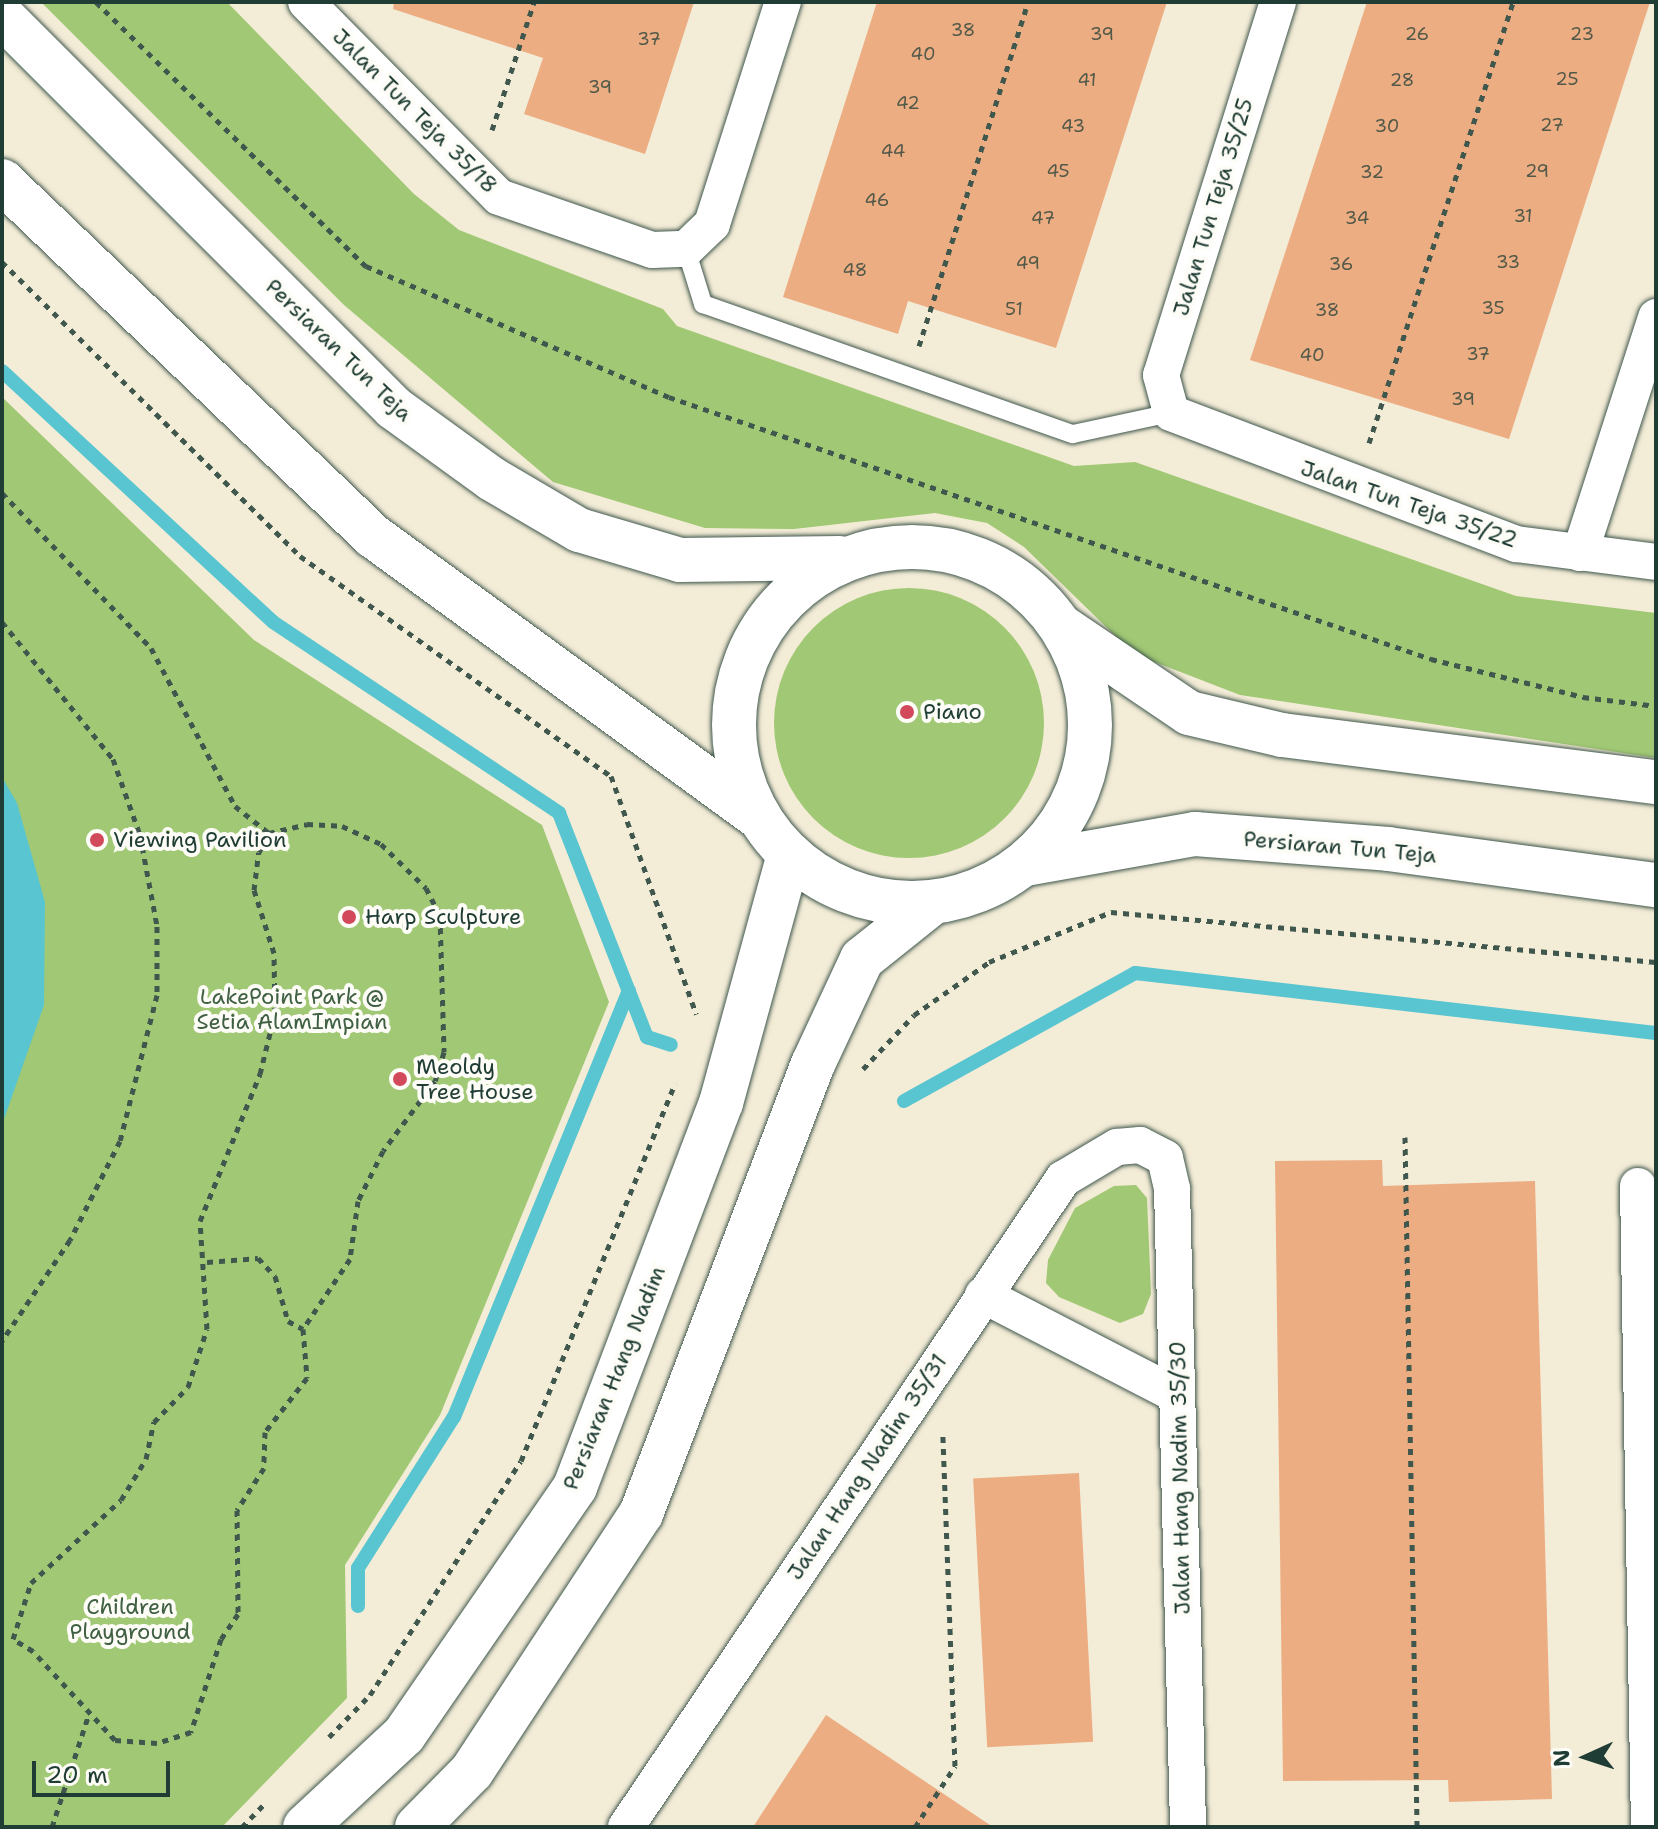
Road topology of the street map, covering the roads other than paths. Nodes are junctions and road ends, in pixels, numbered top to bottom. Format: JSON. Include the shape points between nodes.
{"nodes":[{"id":1,"x":306,"y":2,"type":"edge"},
{"id":2,"x":783,"y":2,"type":"edge"},
{"id":3,"x":1278,"y":2,"type":"edge"},
{"id":4,"x":2,"y":16,"type":"edge"},
{"id":5,"x":2,"y":181,"type":"edge"},
{"id":6,"x":686,"y":249,"type":"junction"},
{"id":7,"x":1656,"y":317,"type":"edge"},
{"id":8,"x":1171,"y":413,"type":"junction"},
{"id":9,"x":1580,"y":553,"type":"junction"},
{"id":10,"x":843,"y":558,"type":"junction"},
{"id":11,"x":1656,"y":562,"type":"edge"},
{"id":12,"x":1062,"y":627,"type":"junction"},
{"id":13,"x":1656,"y":782,"type":"edge"},
{"id":14,"x":757,"y":816,"type":"junction"},
{"id":15,"x":789,"y":855,"type":"junction"},
{"id":16,"x":1025,"y":864,"type":"junction"},
{"id":17,"x":1656,"y":885,"type":"edge"},
{"id":18,"x":931,"y":904,"type":"junction"},
{"id":19,"x":1140,"y":1145,"type":"joint"},
{"id":20,"x":1638,"y":1186,"type":"dead end"},
{"id":21,"x":983,"y":1295,"type":"junction"},
{"id":22,"x":1177,"y":1395,"type":"junction"},
{"id":23,"x":305,"y":1827,"type":"edge"},
{"id":24,"x":417,"y":1827,"type":"edge"},
{"id":25,"x":626,"y":1827,"type":"edge"},
{"id":26,"x":1188,"y":1827,"type":"edge"},
{"id":27,"x":1649,"y":1827,"type":"edge"}],
"edges":[{"from":1,"to":6,"type":"street","name":"Jalan Tun Teja 35/18","via":[[499,197],[652,250]]},
{"from":2,"to":6,"type":"street","via":[[712,224]]},
{"from":3,"to":8,"type":"street","name":"Jalan Tun Teja 35/25","via":[[1161,375]]},
{"from":4,"to":10,"type":"main road","name":"Persiaran Tun Teja","via":[[394,408],[492,479],[579,530],[680,560]]},
{"from":5,"to":14,"type":"main road","via":[[373,536]]},
{"from":6,"to":8,"type":"lane","via":[[703,304],[1073,434]]},
{"from":7,"to":9,"type":"street"},
{"from":8,"to":9,"type":"street","name":"Jalan Tun Teja 35/22","via":[[1516,544]]},
{"from":9,"to":11,"type":"street","name":"Jalan Tun Teja 35/22"},
{"from":10,"to":12,"type":"main road","via":[[904,545],[965,552],[1020,581]]},
{"from":10,"to":14,"type":"main road","via":[[799,584],[765,622],[742,667],[733,718],[737,756]]},
{"from":12,"to":13,"type":"main road","via":[[1189,713],[1282,735]]},
{"from":12,"to":16,"type":"main road","via":[[1085,687],[1090,726],[1082,778],[1060,825]]},
{"from":14,"to":15,"type":"main road"},
{"from":15,"to":18,"type":"main road","via":[[854,895]]},
{"from":15,"to":23,"type":"main road","name":"Persiaran Hang Nadim","via":[[721,1103],[575,1487],[404,1735]]},
{"from":16,"to":17,"type":"main road","name":"Persiaran Tun Teja","via":[[1195,834],[1388,849]]},
{"from":16,"to":18,"type":"main road","via":[[981,891]]},
{"from":18,"to":24,"type":"main road","via":[[862,959],[813,1064],[641,1514],[472,1771]]},
{"from":19,"to":21,"type":"street","name":"Jalan Hang Nadim 35/31","via":[[1117,1147],[1063,1179]]},
{"from":19,"to":22,"type":"street","name":"Jalan Hang Nadim 35/30","via":[[1165,1158],[1172,1189]]},
{"from":20,"to":27,"type":"street"},
{"from":21,"to":22,"type":"street"},
{"from":21,"to":25,"type":"street","name":"Jalan Hang Nadim 35/31"},
{"from":22,"to":26,"type":"street","name":"Jalan Hang Nadim 35/30"}]}
